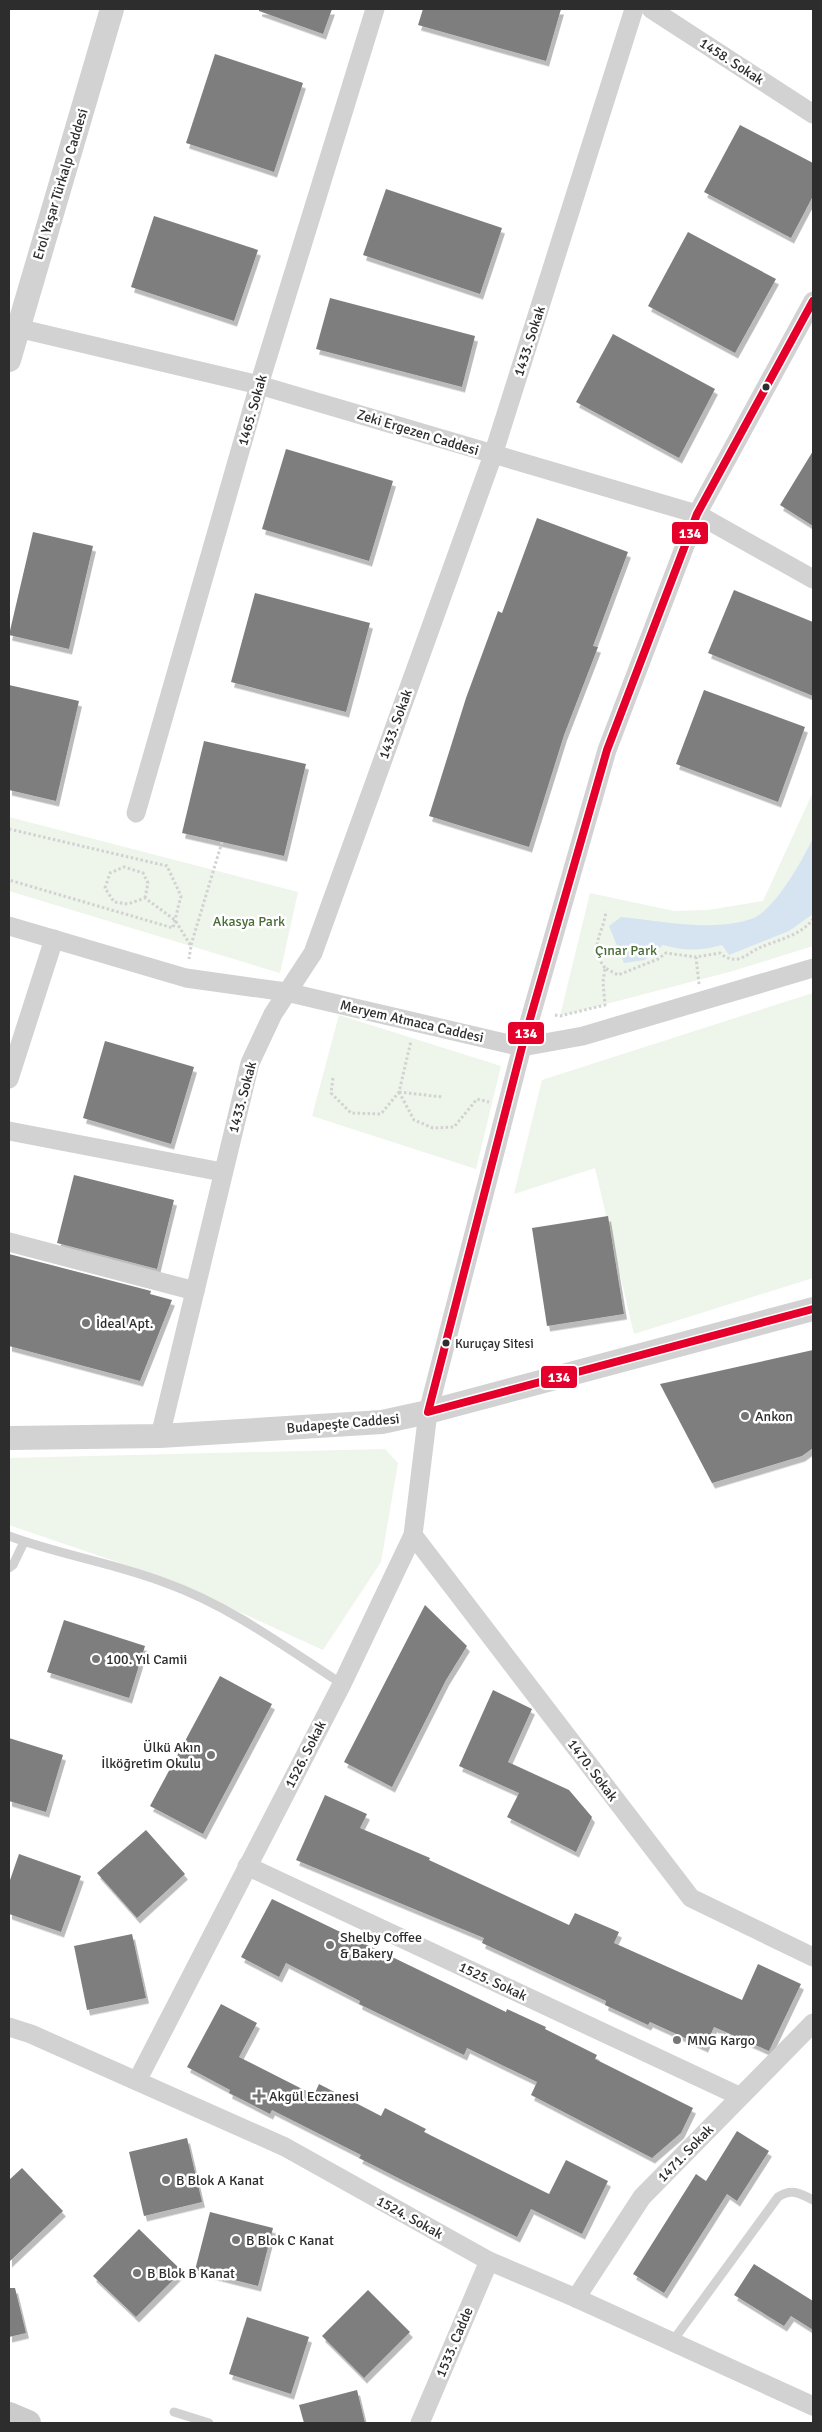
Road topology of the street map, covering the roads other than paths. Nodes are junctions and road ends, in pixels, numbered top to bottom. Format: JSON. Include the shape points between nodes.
{"nodes":[{"id":1,"x":112,"y":9,"type":"edge"},
{"id":2,"x":375,"y":9,"type":"edge"},
{"id":3,"x":634,"y":9,"type":"edge"},
{"id":4,"x":651,"y":9,"type":"edge"},
{"id":5,"x":813,"y":114,"type":"edge"},
{"id":6,"x":813,"y":301,"type":"edge"},
{"id":7,"x":13,"y":327,"type":"edge"},
{"id":8,"x":9,"y":360,"type":"edge"},
{"id":9,"x":259,"y":385,"type":"junction"},
{"id":10,"x":493,"y":454,"type":"junction"},
{"id":11,"x":697,"y":514,"type":"junction"},
{"id":12,"x":813,"y":579,"type":"edge"},
{"id":13,"x":136,"y":813,"type":"dead end"},
{"id":14,"x":9,"y":926,"type":"edge"},
{"id":15,"x":54,"y":939,"type":"junction"},
{"id":16,"x":813,"y":968,"type":"edge"},
{"id":17,"x":286,"y":992,"type":"junction"},
{"id":18,"x":522,"y":1047,"type":"junction"},
{"id":19,"x":9,"y":1079,"type":"edge"},
{"id":20,"x":9,"y":1131,"type":"edge"},
{"id":21,"x":222,"y":1172,"type":"junction"},
{"id":22,"x":9,"y":1242,"type":"edge"},
{"id":23,"x":195,"y":1291,"type":"junction"},
{"id":24,"x":813,"y":1309,"type":"edge"},
{"id":25,"x":428,"y":1412,"type":"junction"},
{"id":26,"x":160,"y":1436,"type":"junction"},
{"id":27,"x":9,"y":1438,"type":"edge"},
{"id":28,"x":414,"y":1534,"type":"junction"},
{"id":29,"x":9,"y":1536,"type":"edge"},
{"id":30,"x":24,"y":1542,"type":"junction"},
{"id":31,"x":9,"y":1568,"type":"edge"},
{"id":32,"x":342,"y":1684,"type":"junction"},
{"id":33,"x":248,"y":1866,"type":"junction"},
{"id":34,"x":813,"y":1957,"type":"edge"},
{"id":35,"x":813,"y":2023,"type":"edge"},
{"id":36,"x":9,"y":2027,"type":"edge"},
{"id":37,"x":137,"y":2081,"type":"junction"},
{"id":38,"x":739,"y":2096,"type":"junction"},
{"id":39,"x":813,"y":2200,"type":"edge"},
{"id":40,"x":489,"y":2261,"type":"junction"},
{"id":41,"x":576,"y":2298,"type":"junction"},
{"id":42,"x":672,"y":2342,"type":"junction"},
{"id":43,"x":813,"y":2406,"type":"edge"},
{"id":44,"x":174,"y":2412,"type":"dead end"},
{"id":45,"x":9,"y":2415,"type":"edge"},
{"id":46,"x":28,"y":2423,"type":"edge"},
{"id":47,"x":208,"y":2423,"type":"edge"},
{"id":48,"x":420,"y":2423,"type":"edge"}],
"edges":[{"from":1,"to":7,"type":"street","name":"Erol Yaşar Türkalp Caddesi"},
{"from":2,"to":9,"type":"street","name":"1465. Sokak"},
{"from":3,"to":10,"type":"street","name":"1433. Sokak"},
{"from":4,"to":5,"type":"street","name":"1458. Sokak"},
{"from":6,"to":11,"type":"street","name":"1526. Sokak"},
{"from":7,"to":8,"type":"street","name":"Erol Yaşar Türkalp Caddesi"},
{"from":7,"to":9,"type":"street","name":"Zeki Ergezen Caddesi"},
{"from":9,"to":10,"type":"street","name":"Zeki Ergezen Caddesi"},
{"from":9,"to":13,"type":"street","name":"1465. Sokak"},
{"from":10,"to":11,"type":"street","name":"Zeki Ergezen Caddesi"},
{"from":10,"to":17,"type":"street","name":"1433. Sokak","via":[[313,952]]},
{"from":11,"to":12,"type":"street","name":"Zeki Ergezen Caddesi"},
{"from":11,"to":18,"type":"street","name":"1526. Sokak","via":[[607,750]]},
{"from":14,"to":15,"type":"street","name":"Meryem Atmaca Caddesi"},
{"from":15,"to":17,"type":"street","name":"Meryem Atmaca Caddesi","via":[[186,978]]},
{"from":15,"to":19,"type":"street"},
{"from":16,"to":18,"type":"street","name":"Meryem Atmaca Caddesi","via":[[583,1036]]},
{"from":17,"to":18,"type":"street","name":"Meryem Atmaca Caddesi"},
{"from":17,"to":21,"type":"street","name":"1433. Sokak","via":[[261,1036],[250,1064]]},
{"from":18,"to":25,"type":"street","name":"1526. Sokak"},
{"from":20,"to":21,"type":"street"},
{"from":21,"to":23,"type":"street","name":"1433. Sokak"},
{"from":22,"to":23,"type":"street"},
{"from":23,"to":26,"type":"street","name":"1433. Sokak"},
{"from":24,"to":25,"type":"street","name":"Budapeşte Caddesi"},
{"from":25,"to":26,"type":"street","name":"Budapeşte Caddesi","via":[[382,1422]]},
{"from":25,"to":28,"type":"street","name":"1526. Sokak"},
{"from":26,"to":27,"type":"street","name":"Budapeşte Caddesi"},
{"from":28,"to":32,"type":"street","name":"1526. Sokak"},
{"from":28,"to":34,"type":"street","name":"1470. Sokak","via":[[691,1898]]},
{"from":29,"to":30,"type":"lane"},
{"from":30,"to":31,"type":"lane"},
{"from":30,"to":32,"type":"lane","via":[[143,1574],[190,1592],[238,1617]]},
{"from":32,"to":33,"type":"street","name":"1526. Sokak"},
{"from":33,"to":37,"type":"street","name":"1526. Sokak"},
{"from":33,"to":38,"type":"street","name":"1525. Sokak"},
{"from":35,"to":38,"type":"street","name":"1471. Sokak"},
{"from":36,"to":37,"type":"street","name":"1524. Sokak"},
{"from":37,"to":40,"type":"street","name":"1524. Sokak","via":[[285,2147]]},
{"from":38,"to":41,"type":"street","name":"1471. Sokak","via":[[642,2197]]},
{"from":39,"to":42,"type":"lane","via":[[790,2191],[778,2197]]},
{"from":40,"to":41,"type":"street","name":"1524. Sokak"},
{"from":40,"to":48,"type":"street","name":"1533. Cadde"},
{"from":41,"to":42,"type":"street","name":"1524. Sokak"},
{"from":42,"to":43,"type":"street","name":"1524. Sokak"},
{"from":44,"to":47,"type":"lane"},
{"from":45,"to":46,"type":"main road"}]}
